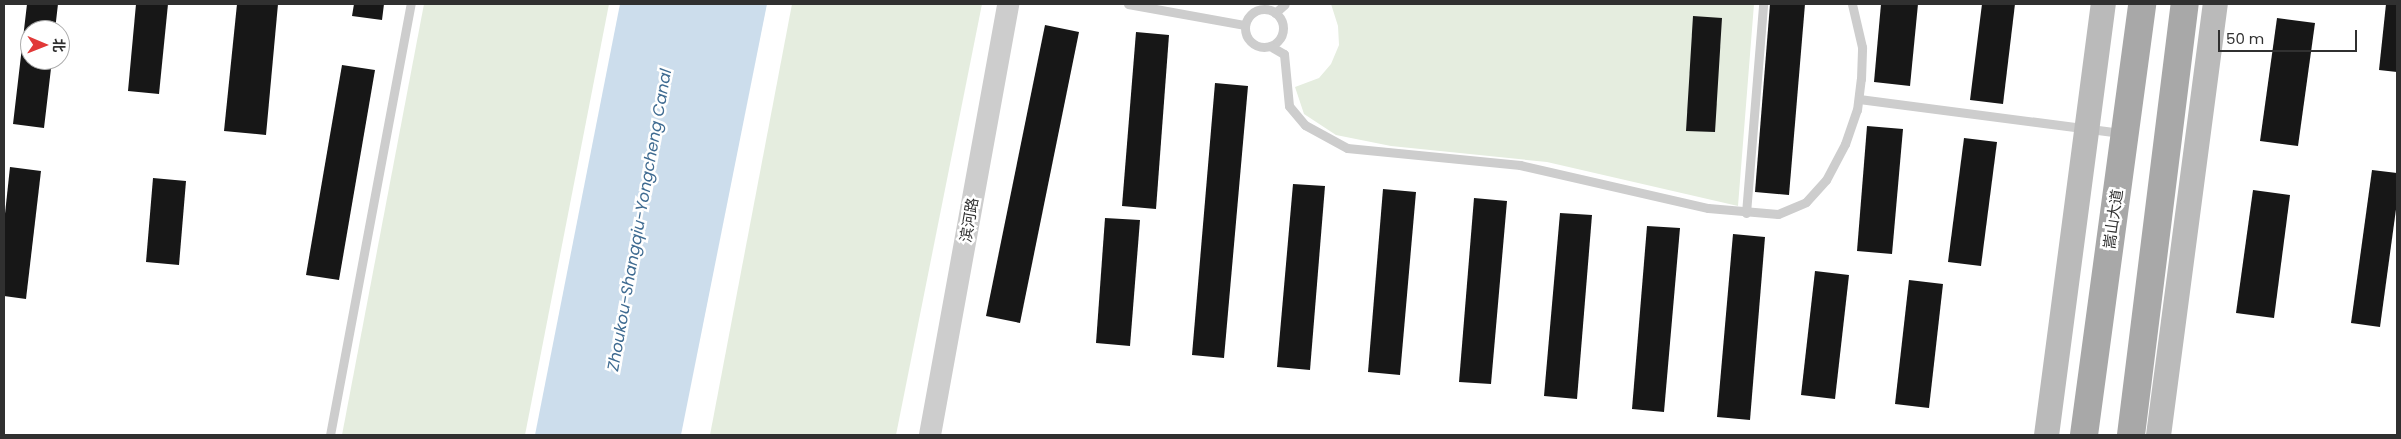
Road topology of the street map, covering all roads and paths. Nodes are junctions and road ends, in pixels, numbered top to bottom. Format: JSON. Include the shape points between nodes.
{"nodes":[{"id":1,"x":411,"y":4,"type":"edge"},
{"id":2,"x":1008,"y":4,"type":"edge"},
{"id":3,"x":1128,"y":4,"type":"edge"},
{"id":4,"x":1285,"y":4,"type":"edge"},
{"id":5,"x":1763,"y":4,"type":"edge"},
{"id":6,"x":1852,"y":4,"type":"edge"},
{"id":7,"x":2103,"y":4,"type":"edge"},
{"id":8,"x":2142,"y":4,"type":"edge"},
{"id":9,"x":2185,"y":4,"type":"edge"},
{"id":10,"x":2215,"y":4,"type":"edge"},
{"id":11,"x":1275,"y":13,"type":"junction"},
{"id":12,"x":1245,"y":25,"type":"junction"},
{"id":13,"x":1270,"y":46,"type":"junction"},
{"id":14,"x":1859,"y":99,"type":"junction"},
{"id":15,"x":2087,"y":128,"type":"junction"},
{"id":16,"x":2125,"y":133,"type":"junction"},
{"id":17,"x":1746,"y":213,"type":"junction"},
{"id":18,"x":330,"y":435,"type":"edge"},
{"id":19,"x":930,"y":435,"type":"edge"},
{"id":20,"x":2046,"y":435,"type":"edge"},
{"id":21,"x":2084,"y":435,"type":"edge"},
{"id":22,"x":2131,"y":435,"type":"edge"},
{"id":23,"x":2158,"y":435,"type":"edge"}],
"edges":[{"from":1,"to":18,"type":"lane"},
{"from":2,"to":19,"type":"street","name":"滨河路"},
{"from":3,"to":12,"type":"lane"},
{"from":4,"to":11,"type":"lane"},
{"from":5,"to":17,"type":"lane"},
{"from":6,"to":14,"type":"lane","via":[[1862,47]]},
{"from":7,"to":15,"type":"main road"},
{"from":8,"to":16,"type":"main road","name":"嵩山大道"},
{"from":9,"to":22,"type":"main road"},
{"from":10,"to":23,"type":"main road"},
{"from":11,"to":12,"type":"lane","via":[[1266,9],[1256,10]]},
{"from":11,"to":13,"type":"lane","via":[[1281,21],[1282,31]]},
{"from":12,"to":13,"type":"lane","via":[[1246,35],[1252,43]]},
{"from":13,"to":17,"type":"lane","via":[[1284,54],[1289,106],[1305,125],[1347,148],[1520,165],[1708,208]]},
{"from":14,"to":15,"type":"lane"},
{"from":14,"to":17,"type":"lane","via":[[1845,144],[1826,180],[1806,202],[1778,214]]},
{"from":15,"to":16,"type":"lane"},
{"from":15,"to":20,"type":"main road"},
{"from":16,"to":21,"type":"main road","name":"嵩山大道"}]}
